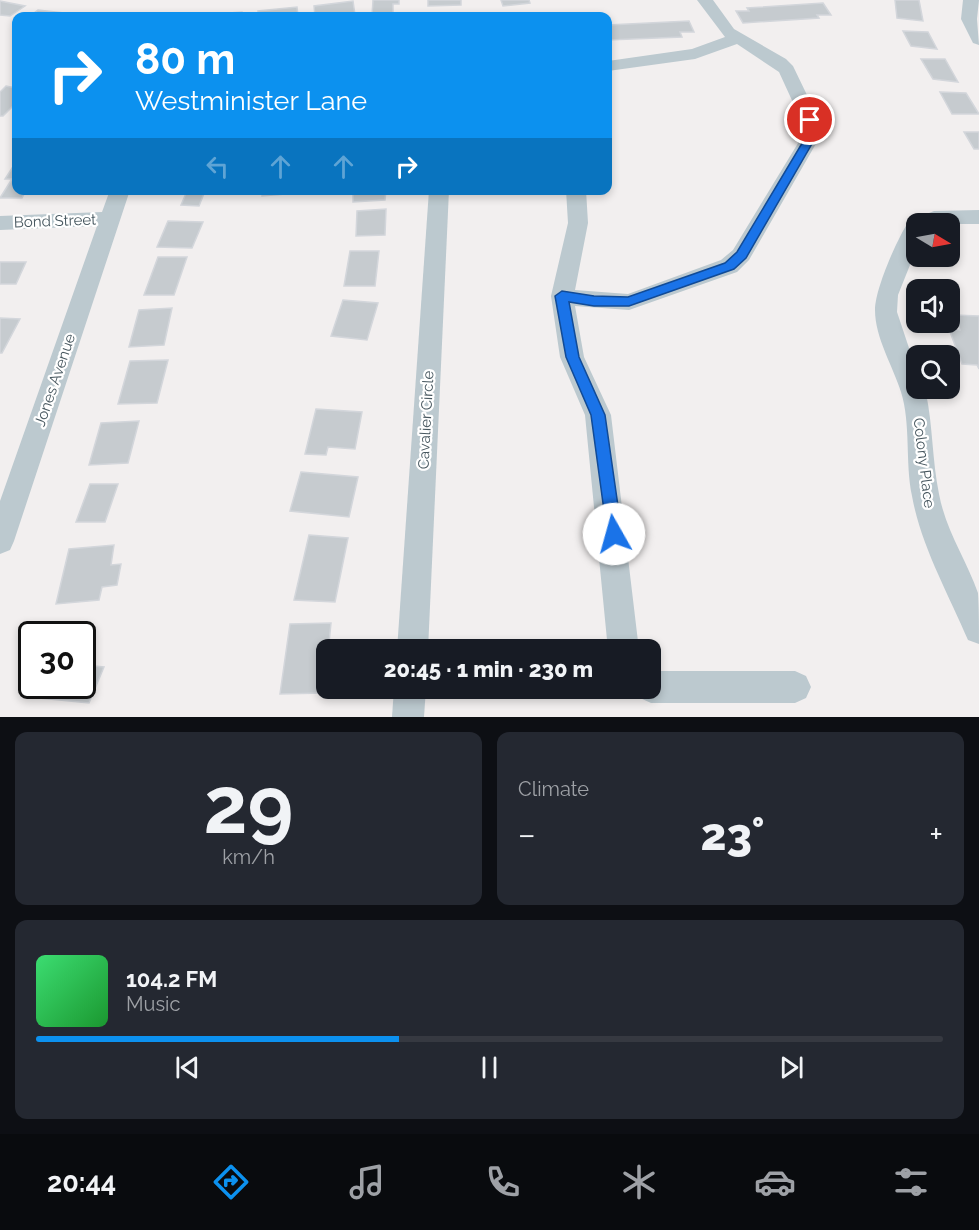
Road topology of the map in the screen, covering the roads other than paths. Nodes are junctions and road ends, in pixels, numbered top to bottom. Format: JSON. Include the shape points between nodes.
{"nodes":[{"id":1,"x":705,"y":0,"type":"edge"},
{"id":2,"x":971,"y":0,"type":"edge"},
{"id":3,"x":739,"y":38,"type":"junction"},
{"id":4,"x":979,"y":40,"type":"edge"},
{"id":5,"x":612,"y":65,"type":"edge"},
{"id":6,"x":118,"y":195,"type":"edge"},
{"id":7,"x":439,"y":195,"type":"edge"},
{"id":8,"x":576,"y":195,"type":"edge"},
{"id":9,"x":960,"y":217,"type":"edge"},
{"id":10,"x":979,"y":217,"type":"edge"},
{"id":11,"x":109,"y":219,"type":"junction"},
{"id":12,"x":0,"y":223,"type":"edge"},
{"id":13,"x":906,"y":250,"type":"edge"},
{"id":14,"x":562,"y":296,"type":"junction"},
{"id":15,"x":0,"y":541,"type":"edge"},
{"id":16,"x":979,"y":629,"type":"edge"},
{"id":17,"x":413,"y":639,"type":"edge"},
{"id":18,"x":623,"y":639,"type":"edge"},
{"id":19,"x":661,"y":687,"type":"edge"},
{"id":20,"x":795,"y":687,"type":"dead end"},
{"id":21,"x":409,"y":699,"type":"edge"},
{"id":22,"x":408,"y":717,"type":"edge"}],
"edges":[{"from":1,"to":3,"type":"street","via":[[728,32]]},
{"from":2,"to":4,"type":"street","via":[[969,19]]},
{"from":3,"to":5,"type":"street","via":[[695,54]]},
{"from":3,"to":14,"type":"street","via":[[787,70],[810,120],[812,135],[741,255],[717,272],[629,302]]},
{"from":6,"to":11,"type":"street"},
{"from":7,"to":17,"type":"street","name":"Cavalier Circle"},
{"from":8,"to":14,"type":"street","via":[[578,223]]},
{"from":9,"to":10,"type":"street"},
{"from":11,"to":12,"type":"street","name":"Bond Street"},
{"from":11,"to":15,"type":"street","name":"Jones Avenue"},
{"from":13,"to":16,"type":"street","name":"Colony Place","via":[[887,295],[886,312],[921,424],[925,495],[935,533]]},
{"from":14,"to":18,"type":"street","via":[[572,357],[598,415]]},
{"from":19,"to":20,"type":"street"},
{"from":21,"to":22,"type":"street"}]}
